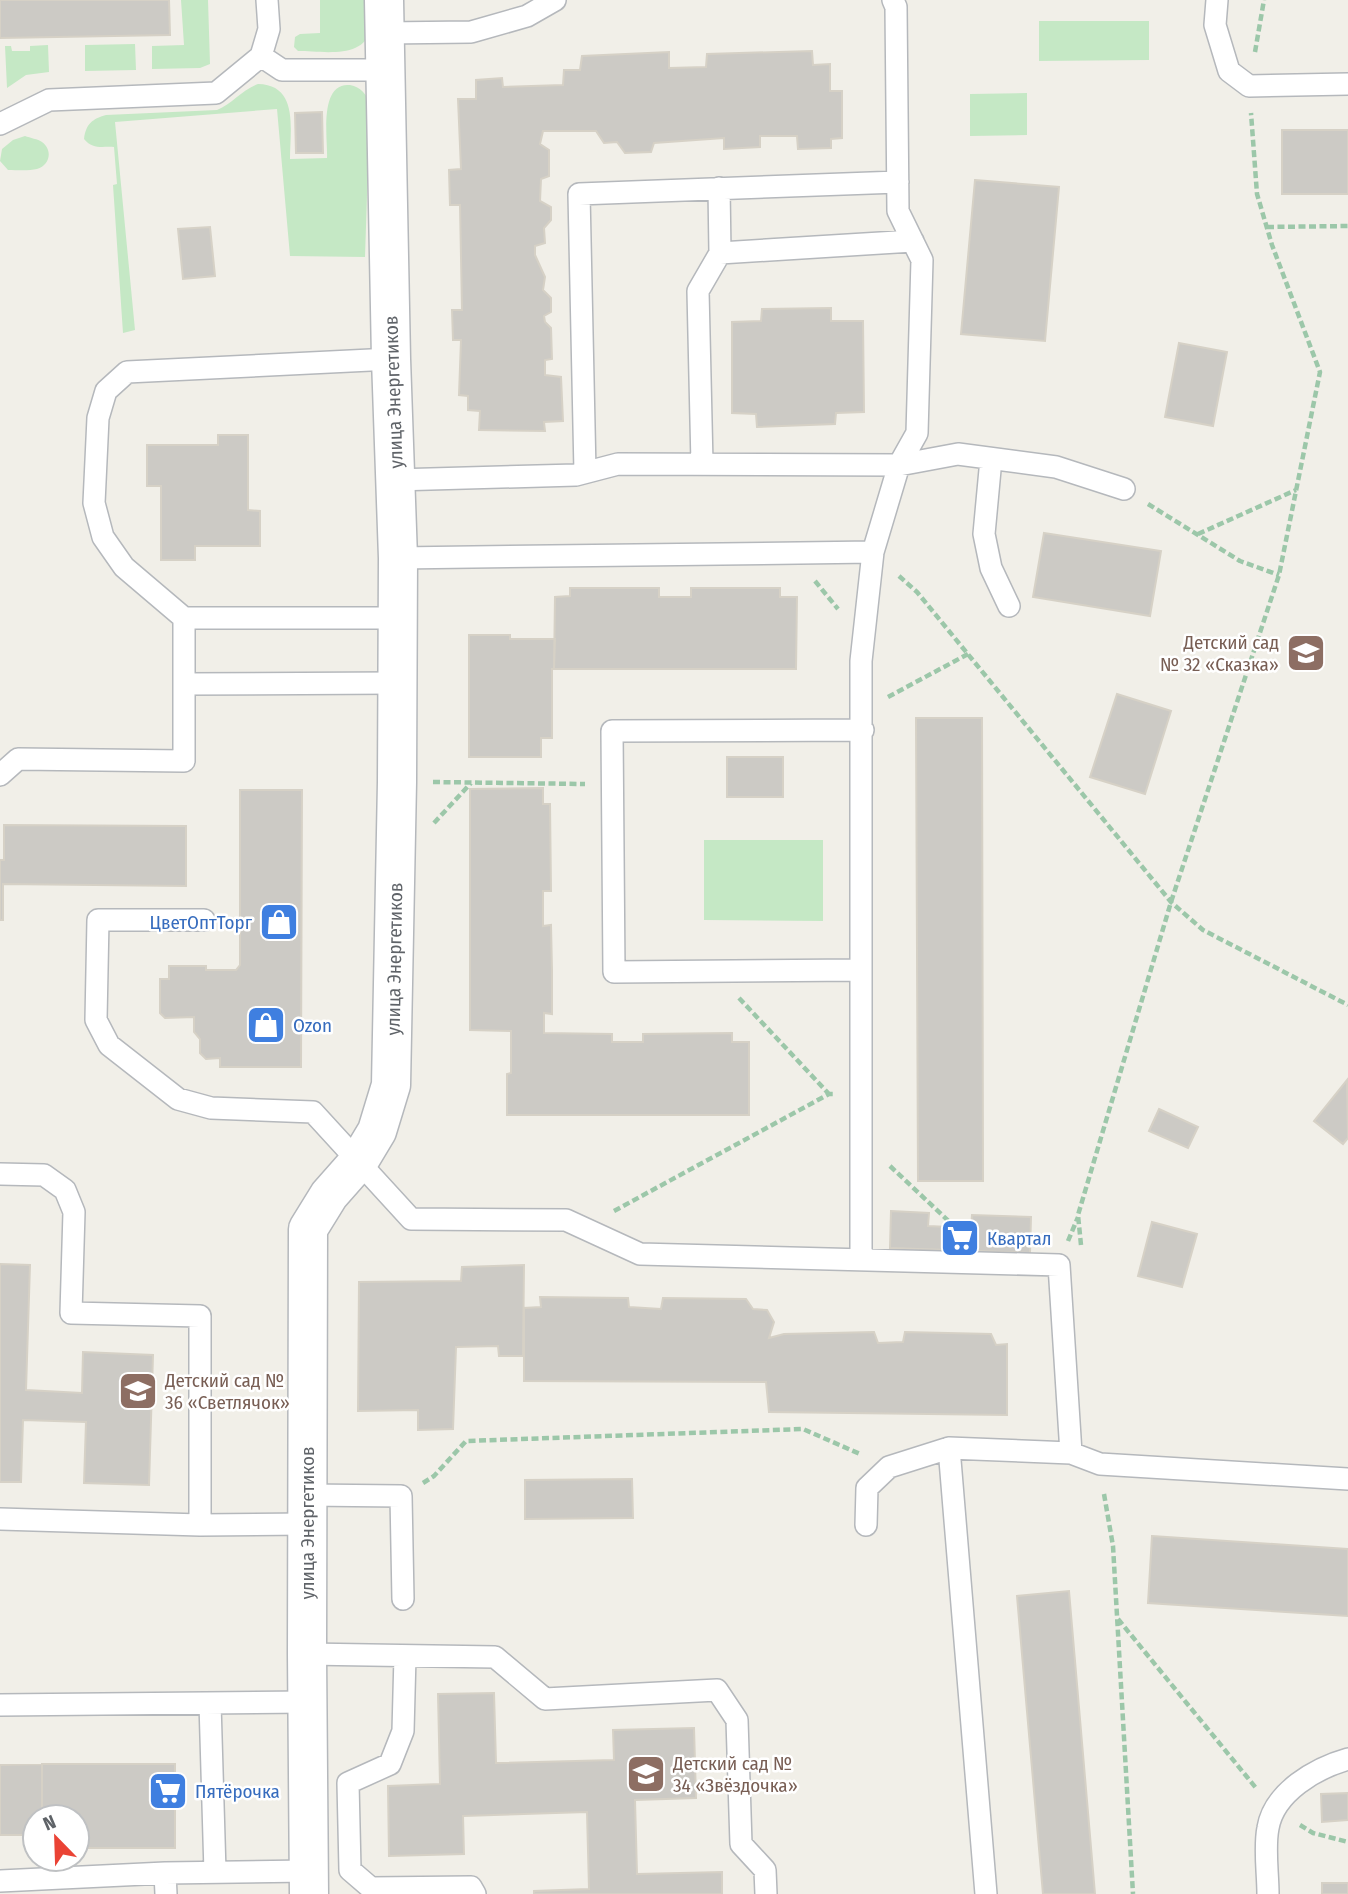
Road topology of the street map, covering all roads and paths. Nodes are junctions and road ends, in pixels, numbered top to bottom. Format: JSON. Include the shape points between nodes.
{"nodes":[{"id":1,"x":267,"y":0,"type":"edge"},
{"id":2,"x":555,"y":0,"type":"edge"},
{"id":3,"x":892,"y":0,"type":"edge"},
{"id":4,"x":1217,"y":0,"type":"edge"},
{"id":5,"x":1264,"y":0,"type":"edge"},
{"id":6,"x":385,"y":34,"type":"edge"},
{"id":7,"x":261,"y":56,"type":"junction"},
{"id":8,"x":1348,"y":84,"type":"edge"},
{"id":9,"x":1249,"y":86,"type":"junction"},
{"id":10,"x":0,"y":124,"type":"edge"},
{"id":11,"x":898,"y":182,"type":"junction"},
{"id":12,"x":719,"y":188,"type":"junction"},
{"id":13,"x":1348,"y":226,"type":"edge"},
{"id":14,"x":1266,"y":227,"type":"junction"},
{"id":15,"x":913,"y":241,"type":"junction"},
{"id":16,"x":720,"y":253,"type":"junction"},
{"id":17,"x":391,"y":359,"type":"junction"},
{"id":18,"x":991,"y":459,"type":"junction"},
{"id":19,"x":702,"y":464,"type":"junction"},
{"id":20,"x":899,"y":465,"type":"junction"},
{"id":21,"x":585,"y":472,"type":"junction"},
{"id":22,"x":395,"y":480,"type":"junction"},
{"id":23,"x":1124,"y":489,"type":"joint"},
{"id":24,"x":1296,"y":490,"type":"junction"},
{"id":25,"x":1198,"y":534,"type":"junction"},
{"id":26,"x":873,"y":552,"type":"junction"},
{"id":27,"x":791,"y":553,"type":"junction"},
{"id":28,"x":398,"y":558,"type":"junction"},
{"id":29,"x":1279,"y":575,"type":"junction"},
{"id":30,"x":1009,"y":606,"type":"dead end"},
{"id":31,"x":184,"y":618,"type":"junction"},
{"id":32,"x":397,"y":618,"type":"junction"},
{"id":33,"x":864,"y":639,"type":"junction"},
{"id":34,"x":968,"y":654,"type":"junction"},
{"id":35,"x":397,"y":683,"type":"junction"},
{"id":36,"x":184,"y":684,"type":"junction"},
{"id":37,"x":862,"y":720,"type":"junction"},
{"id":38,"x":0,"y":775,"type":"edge"},
{"id":39,"x":472,"y":783,"type":"dead end"},
{"id":40,"x":612,"y":784,"type":"junction"},
{"id":41,"x":1171,"y":902,"type":"junction"},
{"id":42,"x":204,"y":920,"type":"dead end"},
{"id":43,"x":860,"y":970,"type":"junction"},
{"id":44,"x":739,"y":971,"type":"junction"},
{"id":45,"x":1348,"y":1005,"type":"edge"},
{"id":46,"x":860,"y":1093,"type":"junction"},
{"id":47,"x":830,"y":1094,"type":"junction"},
{"id":48,"x":861,"y":1138,"type":"junction"},
{"id":49,"x":359,"y":1161,"type":"junction"},
{"id":50,"x":0,"y":1174,"type":"edge"},
{"id":51,"x":583,"y":1228,"type":"junction"},
{"id":52,"x":956,"y":1228,"type":"dead end"},
{"id":53,"x":1082,"y":1257,"type":"dead end"},
{"id":54,"x":861,"y":1259,"type":"junction"},
{"id":55,"x":949,"y":1448,"type":"junction"},
{"id":56,"x":1072,"y":1454,"type":"junction"},
{"id":57,"x":1100,"y":1464,"type":"junction"},
{"id":58,"x":889,"y":1467,"type":"junction"},
{"id":59,"x":1348,"y":1479,"type":"edge"},
{"id":60,"x":401,"y":1496,"type":"junction"},
{"id":61,"x":307,"y":1510,"type":"junction"},
{"id":62,"x":0,"y":1519,"type":"edge"},
{"id":63,"x":200,"y":1525,"type":"junction"},
{"id":64,"x":866,"y":1525,"type":"dead end"},
{"id":65,"x":403,"y":1600,"type":"dead end"},
{"id":66,"x":1117,"y":1618,"type":"junction"},
{"id":67,"x":307,"y":1654,"type":"junction"},
{"id":68,"x":405,"y":1656,"type":"junction"},
{"id":69,"x":307,"y":1702,"type":"junction"},
{"id":70,"x":210,"y":1703,"type":"junction"},
{"id":71,"x":0,"y":1704,"type":"edge"},
{"id":72,"x":1348,"y":1759,"type":"edge"},
{"id":73,"x":1274,"y":1809,"type":"junction"},
{"id":74,"x":1348,"y":1842,"type":"edge"},
{"id":75,"x":215,"y":1872,"type":"junction"},
{"id":76,"x":0,"y":1881,"type":"edge"},
{"id":77,"x":165,"y":1883,"type":"edge"},
{"id":78,"x":308,"y":1883,"type":"edge"},
{"id":79,"x":475,"y":1894,"type":"edge"},
{"id":80,"x":766,"y":1894,"type":"edge"},
{"id":81,"x":986,"y":1894,"type":"edge"},
{"id":82,"x":1133,"y":1894,"type":"edge"},
{"id":83,"x":1268,"y":1894,"type":"edge"}],
"edges":[{"from":1,"to":7,"type":"lane","via":[[269,29]]},
{"from":2,"to":6,"type":"lane","via":[[527,16],[471,32]]},
{"from":3,"to":11,"type":"lane","via":[[896,7]]},
{"from":4,"to":9,"type":"lane","via":[[1215,25],[1229,71]]},
{"from":5,"to":9,"type":"path"},
{"from":6,"to":7,"type":"lane","via":[[282,70]]},
{"from":6,"to":17,"type":"street","name":"улица Энергетиков"},
{"from":7,"to":10,"type":"lane","via":[[216,93],[49,100]]},
{"from":8,"to":9,"type":"lane"},
{"from":9,"to":14,"type":"path","via":[[1257,194]]},
{"from":11,"to":12,"type":"lane"},
{"from":11,"to":15,"type":"lane","via":[[898,211]]},
{"from":12,"to":16,"type":"lane"},
{"from":12,"to":21,"type":"lane","via":[[579,194]]},
{"from":13,"to":14,"type":"path"},
{"from":14,"to":24,"type":"path","via":[[1320,372]]},
{"from":15,"to":16,"type":"lane"},
{"from":15,"to":20,"type":"lane","via":[[922,260],[918,433]]},
{"from":16,"to":19,"type":"lane","via":[[698,291]]},
{"from":17,"to":22,"type":"street","name":"улица Энергетиков"},
{"from":17,"to":31,"type":"lane","via":[[127,372],[106,391],[98,418],[94,503],[103,537],[124,567]]},
{"from":18,"to":20,"type":"lane","via":[[958,454]]},
{"from":18,"to":23,"type":"lane","via":[[1056,467]]},
{"from":18,"to":30,"type":"lane","via":[[984,534],[992,568]]},
{"from":19,"to":20,"type":"lane"},
{"from":19,"to":21,"type":"lane","via":[[618,464]]},
{"from":20,"to":26,"type":"lane"},
{"from":21,"to":22,"type":"lane"},
{"from":22,"to":28,"type":"street","name":"улица Энергетиков"},
{"from":23,"to":25,"type":"path"},
{"from":24,"to":25,"type":"path"},
{"from":24,"to":29,"type":"path"},
{"from":25,"to":29,"type":"path","via":[[1240,561]]},
{"from":26,"to":27,"type":"lane"},
{"from":26,"to":33,"type":"lane"},
{"from":26,"to":34,"type":"path","via":[[917,592]]},
{"from":27,"to":28,"type":"lane"},
{"from":27,"to":33,"type":"path"},
{"from":28,"to":32,"type":"street","name":"улица Энергетиков"},
{"from":29,"to":41,"type":"path"},
{"from":31,"to":32,"type":"lane"},
{"from":31,"to":36,"type":"lane"},
{"from":32,"to":35,"type":"street","name":"улица Энергетиков"},
{"from":33,"to":37,"type":"lane"},
{"from":34,"to":37,"type":"path"},
{"from":34,"to":41,"type":"path"},
{"from":35,"to":36,"type":"lane"},
{"from":35,"to":49,"type":"street","name":"улица Энергетиков","via":[[391,1085],[377,1131]]},
{"from":36,"to":38,"type":"lane","via":[[184,761],[18,759]]},
{"from":37,"to":40,"type":"lane","via":[[612,731]]},
{"from":37,"to":43,"type":"lane"},
{"from":39,"to":40,"type":"path"},
{"from":40,"to":44,"type":"lane","via":[[614,972]]},
{"from":41,"to":45,"type":"path","via":[[1203,930]]},
{"from":41,"to":53,"type":"path","via":[[1078,1215]]},
{"from":42,"to":49,"type":"lane","via":[[98,920],[96,1020],[109,1045],[178,1099],[211,1108],[313,1112]]},
{"from":43,"to":44,"type":"lane"},
{"from":43,"to":46,"type":"lane"},
{"from":44,"to":47,"type":"path","via":[[739,1000]]},
{"from":46,"to":47,"type":"path"},
{"from":46,"to":48,"type":"lane"},
{"from":47,"to":51,"type":"path"},
{"from":48,"to":52,"type":"path"},
{"from":48,"to":54,"type":"lane"},
{"from":49,"to":51,"type":"lane","via":[[411,1219],[566,1220]]},
{"from":49,"to":61,"type":"street","name":"улица Энергетиков","via":[[329,1195],[308,1229]]},
{"from":50,"to":63,"type":"lane","via":[[44,1175],[65,1190],[74,1212],[71,1313],[200,1316]]},
{"from":51,"to":54,"type":"lane","via":[[640,1254]]},
{"from":54,"to":56,"type":"lane","via":[[1059,1265]]},
{"from":55,"to":56,"type":"lane"},
{"from":55,"to":58,"type":"lane"},
{"from":55,"to":81,"type":"lane"},
{"from":56,"to":57,"type":"lane"},
{"from":57,"to":59,"type":"lane"},
{"from":57,"to":66,"type":"path","via":[[1113,1546]]},
{"from":58,"to":60,"type":"path","via":[[803,1429],[466,1441],[434,1476]]},
{"from":58,"to":64,"type":"lane","via":[[867,1488]]},
{"from":60,"to":61,"type":"lane"},
{"from":60,"to":65,"type":"lane"},
{"from":61,"to":63,"type":"lane"},
{"from":61,"to":67,"type":"street","name":"улица Энергетиков"},
{"from":62,"to":63,"type":"lane"},
{"from":66,"to":73,"type":"path"},
{"from":66,"to":82,"type":"path"},
{"from":67,"to":68,"type":"lane"},
{"from":67,"to":69,"type":"street","name":"улица Энергетиков"},
{"from":68,"to":79,"type":"lane","via":[[404,1731],[390,1763],[348,1783],[349,1870],[371,1888],[471,1887]]},
{"from":68,"to":80,"type":"lane","via":[[495,1657],[545,1699],[717,1690],[737,1720],[741,1844],[765,1870]]},
{"from":69,"to":70,"type":"lane"},
{"from":69,"to":78,"type":"street","name":"улица Энергетиков"},
{"from":70,"to":71,"type":"lane"},
{"from":70,"to":75,"type":"lane"},
{"from":72,"to":73,"type":"lane","via":[[1297,1783]]},
{"from":73,"to":74,"type":"path","via":[[1313,1833]]},
{"from":73,"to":83,"type":"lane","via":[[1268,1828]]},
{"from":75,"to":77,"type":"lane"},
{"from":75,"to":78,"type":"lane"},
{"from":76,"to":77,"type":"lane"}]}
